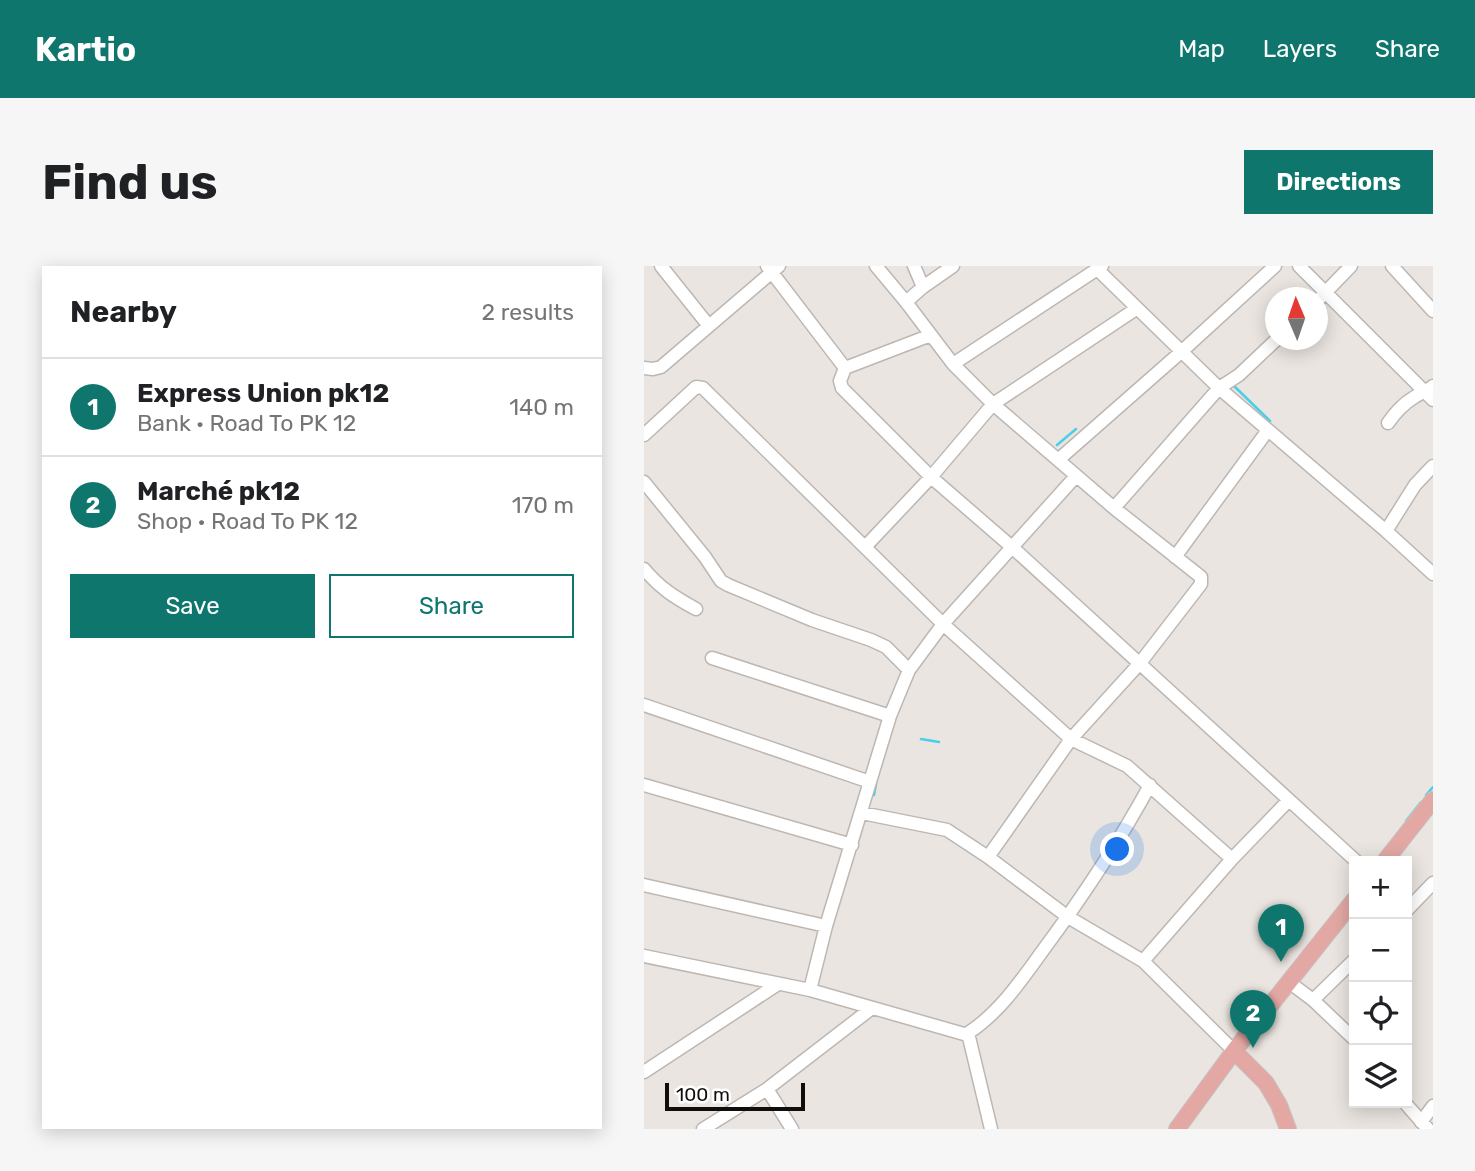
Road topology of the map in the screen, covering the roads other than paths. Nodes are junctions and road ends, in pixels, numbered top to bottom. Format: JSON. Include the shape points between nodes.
{"nodes":[{"id":1,"x":661,"y":266,"type":"edge"},
{"id":2,"x":876,"y":266,"type":"edge"},
{"id":3,"x":914,"y":266,"type":"edge"},
{"id":4,"x":953,"y":266,"type":"edge"},
{"id":5,"x":1275,"y":266,"type":"edge"},
{"id":6,"x":1299,"y":266,"type":"edge"},
{"id":7,"x":1351,"y":266,"type":"edge"},
{"id":8,"x":1392,"y":266,"type":"edge"},
{"id":9,"x":773,"y":268,"type":"edge"},
{"id":10,"x":1099,"y":268,"type":"edge"},
{"id":11,"x":923,"y":287,"type":"junction"},
{"id":12,"x":1314,"y":287,"type":"edge"},
{"id":13,"x":1328,"y":289,"type":"edge"},
{"id":14,"x":906,"y":302,"type":"junction"},
{"id":15,"x":1328,"y":302,"type":"edge"},
{"id":16,"x":1136,"y":309,"type":"junction"},
{"id":17,"x":1433,"y":311,"type":"edge"},
{"id":18,"x":709,"y":326,"type":"junction"},
{"id":19,"x":931,"y":335,"type":"junction"},
{"id":20,"x":1265,"y":350,"type":"edge"},
{"id":21,"x":1181,"y":352,"type":"junction"},
{"id":22,"x":953,"y":364,"type":"junction"},
{"id":23,"x":845,"y":368,"type":"junction"},
{"id":24,"x":644,"y":369,"type":"edge"},
{"id":25,"x":1219,"y":388,"type":"junction"},
{"id":26,"x":1431,"y":393,"type":"edge"},
{"id":27,"x":993,"y":404,"type":"junction"},
{"id":28,"x":1388,"y":423,"type":"dead end"},
{"id":29,"x":1268,"y":430,"type":"junction"},
{"id":30,"x":644,"y":435,"type":"edge"},
{"id":31,"x":1058,"y":460,"type":"junction"},
{"id":32,"x":1433,"y":466,"type":"edge"},
{"id":33,"x":1076,"y":475,"type":"junction"},
{"id":34,"x":931,"y":477,"type":"junction"},
{"id":35,"x":644,"y":482,"type":"edge"},
{"id":36,"x":1114,"y":508,"type":"junction"},
{"id":37,"x":1386,"y":531,"type":"junction"},
{"id":38,"x":865,"y":547,"type":"junction"},
{"id":39,"x":1013,"y":548,"type":"junction"},
{"id":40,"x":1175,"y":557,"type":"junction"},
{"id":41,"x":644,"y":569,"type":"edge"},
{"id":42,"x":1433,"y":574,"type":"edge"},
{"id":43,"x":696,"y":609,"type":"dead end"},
{"id":44,"x":943,"y":624,"type":"junction"},
{"id":45,"x":712,"y":658,"type":"dead end"},
{"id":46,"x":1140,"y":663,"type":"junction"},
{"id":47,"x":909,"y":670,"type":"junction"},
{"id":48,"x":644,"y":705,"type":"edge"},
{"id":49,"x":890,"y":716,"type":"junction"},
{"id":50,"x":1071,"y":738,"type":"junction"},
{"id":51,"x":870,"y":782,"type":"junction"},
{"id":52,"x":644,"y":785,"type":"edge"},
{"id":53,"x":1150,"y":785,"type":"junction"},
{"id":54,"x":1288,"y":801,"type":"junction"},
{"id":55,"x":1432,"y":802,"type":"edge"},
{"id":56,"x":862,"y":813,"type":"junction"},
{"id":57,"x":852,"y":845,"type":"junction"},
{"id":58,"x":1350,"y":856,"type":"edge"},
{"id":59,"x":1389,"y":856,"type":"edge"},
{"id":60,"x":988,"y":857,"type":"junction"},
{"id":61,"x":1232,"y":859,"type":"junction"},
{"id":62,"x":1433,"y":883,"type":"edge"},
{"id":63,"x":644,"y":885,"type":"edge"},
{"id":64,"x":1412,"y":905,"type":"edge"},
{"id":65,"x":1349,"y":906,"type":"edge"},
{"id":66,"x":1068,"y":917,"type":"junction"},
{"id":67,"x":827,"y":926,"type":"junction"},
{"id":68,"x":644,"y":956,"type":"edge"},
{"id":69,"x":1143,"y":961,"type":"junction"},
{"id":70,"x":1349,"y":965,"type":"edge"},
{"id":71,"x":1289,"y":982,"type":"junction"},
{"id":72,"x":778,"y":984,"type":"junction"},
{"id":73,"x":810,"y":990,"type":"junction"},
{"id":74,"x":1313,"y":1000,"type":"junction"},
{"id":75,"x":872,"y":1008,"type":"junction"},
{"id":76,"x":968,"y":1033,"type":"junction"},
{"id":77,"x":1349,"y":1034,"type":"edge"},
{"id":78,"x":1234,"y":1051,"type":"junction"},
{"id":79,"x":644,"y":1072,"type":"edge"},
{"id":80,"x":767,"y":1089,"type":"junction"},
{"id":81,"x":1433,"y":1106,"type":"edge"},
{"id":82,"x":1409,"y":1108,"type":"edge"},
{"id":83,"x":1424,"y":1125,"type":"edge"},
{"id":84,"x":703,"y":1129,"type":"edge"},
{"id":85,"x":792,"y":1129,"type":"edge"},
{"id":86,"x":991,"y":1129,"type":"edge"},
{"id":87,"x":1177,"y":1129,"type":"edge"},
{"id":88,"x":1288,"y":1129,"type":"edge"}],
"edges":[{"from":1,"to":18,"type":"street"},
{"from":2,"to":14,"type":"street"},
{"from":3,"to":11,"type":"street"},
{"from":4,"to":11,"type":"street"},
{"from":5,"to":21,"type":"street"},
{"from":6,"to":12,"type":"street"},
{"from":7,"to":13,"type":"street"},
{"from":8,"to":17,"type":"street"},
{"from":9,"to":18,"type":"street"},
{"from":9,"to":23,"type":"street"},
{"from":10,"to":16,"type":"street"},
{"from":10,"to":22,"type":"street"},
{"from":11,"to":14,"type":"street"},
{"from":14,"to":19,"type":"street"},
{"from":15,"to":26,"type":"street"},
{"from":16,"to":21,"type":"street"},
{"from":16,"to":27,"type":"street"},
{"from":18,"to":24,"type":"street","via":[[661,367]]},
{"from":19,"to":22,"type":"street"},
{"from":19,"to":23,"type":"street"},
{"from":20,"to":25,"type":"street"},
{"from":21,"to":25,"type":"street"},
{"from":21,"to":31,"type":"street"},
{"from":22,"to":27,"type":"street"},
{"from":23,"to":34,"type":"street","via":[[842,388]]},
{"from":25,"to":29,"type":"street"},
{"from":25,"to":36,"type":"street"},
{"from":26,"to":28,"type":"street","via":[[1420,393],[1408,401]]},
{"from":27,"to":31,"type":"street"},
{"from":27,"to":34,"type":"street"},
{"from":29,"to":37,"type":"street"},
{"from":29,"to":40,"type":"street"},
{"from":30,"to":38,"type":"street","via":[[696,387],[703,388]]},
{"from":31,"to":33,"type":"street"},
{"from":32,"to":37,"type":"street"},
{"from":33,"to":36,"type":"street"},
{"from":33,"to":39,"type":"street"},
{"from":34,"to":38,"type":"street"},
{"from":34,"to":39,"type":"street"},
{"from":35,"to":47,"type":"street","via":[[721,581],[886,647]]},
{"from":36,"to":40,"type":"street"},
{"from":37,"to":42,"type":"street"},
{"from":38,"to":44,"type":"street"},
{"from":39,"to":44,"type":"street"},
{"from":39,"to":46,"type":"street"},
{"from":40,"to":46,"type":"street","via":[[1201,577],[1201,584]]},
{"from":41,"to":43,"type":"street","via":[[672,596]]},
{"from":44,"to":47,"type":"street"},
{"from":44,"to":50,"type":"street"},
{"from":45,"to":49,"type":"street"},
{"from":46,"to":50,"type":"street"},
{"from":46,"to":54,"type":"street"},
{"from":47,"to":49,"type":"street"},
{"from":48,"to":51,"type":"street"},
{"from":49,"to":51,"type":"street"},
{"from":50,"to":53,"type":"street","via":[[1118,761]]},
{"from":50,"to":60,"type":"street"},
{"from":51,"to":56,"type":"street"},
{"from":52,"to":57,"type":"street"},
{"from":53,"to":61,"type":"street"},
{"from":53,"to":66,"type":"street"},
{"from":54,"to":58,"type":"street"},
{"from":54,"to":61,"type":"street"},
{"from":55,"to":59,"type":"main road"},
{"from":56,"to":57,"type":"street"},
{"from":56,"to":60,"type":"street","via":[[943,829]]},
{"from":57,"to":67,"type":"street"},
{"from":60,"to":66,"type":"street"},
{"from":61,"to":69,"type":"street"},
{"from":62,"to":64,"type":"street"},
{"from":63,"to":67,"type":"street"},
{"from":65,"to":71,"type":"main road"},
{"from":66,"to":69,"type":"street"},
{"from":66,"to":76,"type":"street","via":[[1014,990]]},
{"from":67,"to":73,"type":"street"},
{"from":68,"to":72,"type":"street"},
{"from":69,"to":78,"type":"street"},
{"from":70,"to":74,"type":"street"},
{"from":71,"to":74,"type":"street"},
{"from":71,"to":78,"type":"main road"},
{"from":72,"to":73,"type":"street"},
{"from":72,"to":79,"type":"street"},
{"from":73,"to":75,"type":"street"},
{"from":74,"to":77,"type":"street"},
{"from":75,"to":76,"type":"street"},
{"from":75,"to":80,"type":"street"},
{"from":76,"to":86,"type":"street"},
{"from":78,"to":87,"type":"main road"},
{"from":78,"to":88,"type":"main road","via":[[1266,1083]]},
{"from":80,"to":84,"type":"street"},
{"from":80,"to":85,"type":"street"},
{"from":81,"to":83,"type":"street"},
{"from":82,"to":83,"type":"street"}]}
